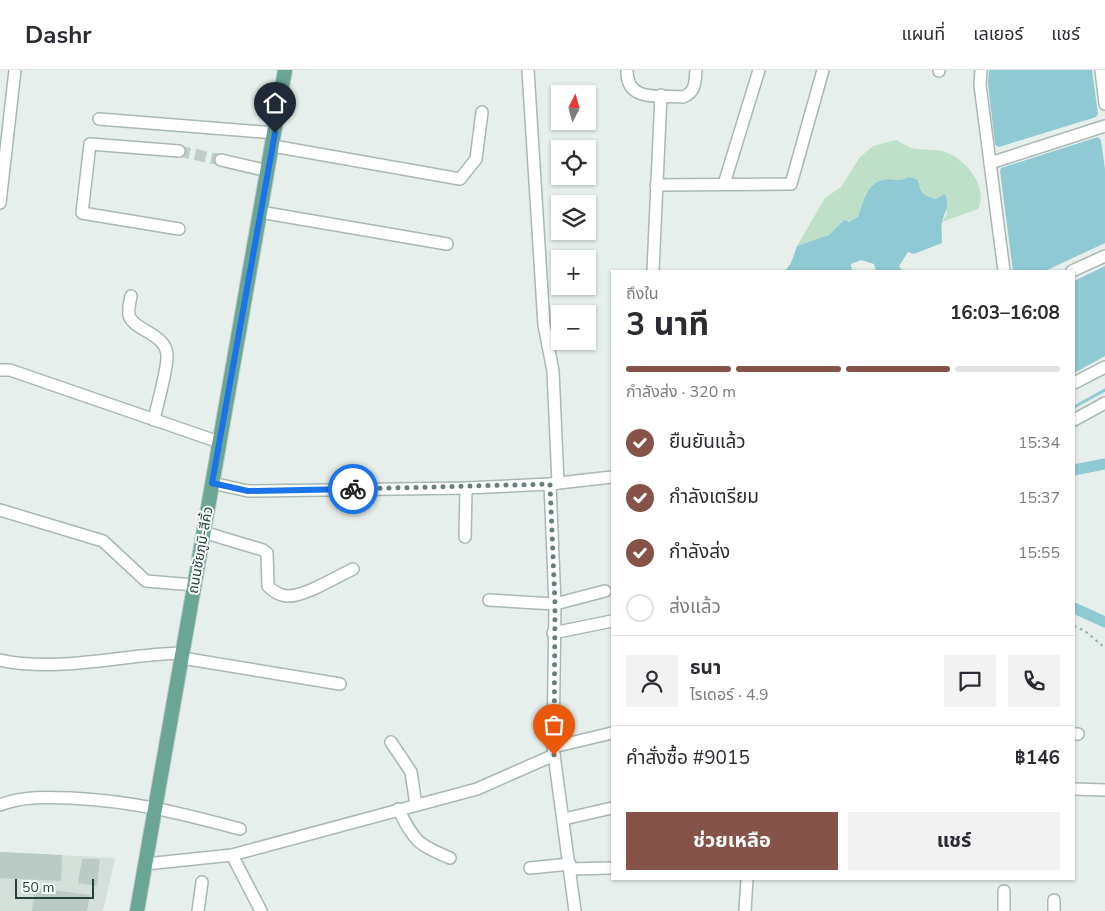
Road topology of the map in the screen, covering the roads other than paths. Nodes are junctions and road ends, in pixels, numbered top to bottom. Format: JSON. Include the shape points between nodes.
{"nodes":[{"id":1,"x":15,"y":70,"type":"edge"},
{"id":2,"x":285,"y":70,"type":"edge"},
{"id":3,"x":528,"y":70,"type":"edge"},
{"id":4,"x":628,"y":70,"type":"edge"},
{"id":5,"x":696,"y":70,"type":"edge"},
{"id":6,"x":758,"y":70,"type":"edge"},
{"id":7,"x":823,"y":70,"type":"edge"},
{"id":8,"x":981,"y":70,"type":"edge"},
{"id":9,"x":1101,"y":70,"type":"edge"},
{"id":10,"x":661,"y":95,"type":"junction"},
{"id":11,"x":1105,"y":104,"type":"edge"},
{"id":12,"x":482,"y":112,"type":"dead end"},
{"id":13,"x":5,"y":115,"type":"edge"},
{"id":14,"x":99,"y":119,"type":"dead end"},
{"id":15,"x":1105,"y":126,"type":"edge"},
{"id":16,"x":274,"y":140,"type":"junction"},
{"id":17,"x":179,"y":151,"type":"tunnel mouth"},
{"id":18,"x":220,"y":160,"type":"tunnel mouth"},
{"id":19,"x":990,"y":162,"type":"junction"},
{"id":20,"x":268,"y":171,"type":"junction"},
{"id":21,"x":724,"y":184,"type":"junction"},
{"id":22,"x":656,"y":185,"type":"junction"},
{"id":23,"x":0,"y":203,"type":"edge"},
{"id":24,"x":260,"y":212,"type":"junction"},
{"id":25,"x":179,"y":229,"type":"dead end"},
{"id":26,"x":447,"y":244,"type":"dead end"},
{"id":27,"x":1105,"y":256,"type":"edge"},
{"id":28,"x":653,"y":270,"type":"edge"},
{"id":29,"x":1004,"y":270,"type":"edge"},
{"id":30,"x":1074,"y":270,"type":"edge"},
{"id":31,"x":131,"y":296,"type":"dead end"},
{"id":32,"x":1105,"y":367,"type":"edge"},
{"id":33,"x":0,"y":370,"type":"edge"},
{"id":34,"x":1075,"y":382,"type":"edge"},
{"id":35,"x":1105,"y":403,"type":"edge"},
{"id":36,"x":1075,"y":419,"type":"edge"},
{"id":37,"x":154,"y":420,"type":"junction"},
{"id":38,"x":219,"y":442,"type":"junction"},
{"id":39,"x":611,"y":477,"type":"edge"},
{"id":40,"x":212,"y":483,"type":"junction"},
{"id":41,"x":554,"y":484,"type":"junction"},
{"id":42,"x":466,"y":488,"type":"junction"},
{"id":43,"x":0,"y":510,"type":"edge"},
{"id":44,"x":203,"y":532,"type":"junction"},
{"id":45,"x":465,"y":536,"type":"dead end"},
{"id":46,"x":353,"y":569,"type":"dead end"},
{"id":47,"x":194,"y":585,"type":"junction"},
{"id":48,"x":605,"y":591,"type":"dead end"},
{"id":49,"x":489,"y":600,"type":"dead end"},
{"id":50,"x":555,"y":604,"type":"junction"},
{"id":51,"x":611,"y":621,"type":"edge"},
{"id":52,"x":554,"y":633,"type":"junction"},
{"id":53,"x":182,"y":655,"type":"junction"},
{"id":54,"x":0,"y":660,"type":"edge"},
{"id":55,"x":340,"y":684,"type":"dead end"},
{"id":56,"x":611,"y":733,"type":"edge"},
{"id":57,"x":391,"y":742,"type":"dead end"},
{"id":58,"x":553,"y":751,"type":"junction"},
{"id":59,"x":1075,"y":790,"type":"edge"},
{"id":60,"x":1105,"y":790,"type":"edge"},
{"id":61,"x":0,"y":805,"type":"edge"},
{"id":62,"x":416,"y":805,"type":"junction"},
{"id":63,"x":156,"y":807,"type":"junction"},
{"id":64,"x":611,"y":808,"type":"edge"},
{"id":65,"x":398,"y":809,"type":"junction"},
{"id":66,"x":564,"y":819,"type":"junction"},
{"id":67,"x":240,"y":829,"type":"dead end"},
{"id":68,"x":232,"y":855,"type":"junction"},
{"id":69,"x":450,"y":858,"type":"dead end"},
{"id":70,"x":146,"y":864,"type":"junction"},
{"id":71,"x":570,"y":867,"type":"junction"},
{"id":72,"x":530,"y":868,"type":"dead end"},
{"id":73,"x":609,"y":868,"type":"dead end"},
{"id":74,"x":747,"y":880,"type":"edge"},
{"id":75,"x":202,"y":882,"type":"dead end"},
{"id":76,"x":1004,"y":890,"type":"dead end"},
{"id":77,"x":137,"y":911,"type":"edge"},
{"id":78,"x":198,"y":911,"type":"edge"},
{"id":79,"x":261,"y":911,"type":"edge"},
{"id":80,"x":575,"y":911,"type":"edge"},
{"id":81,"x":746,"y":911,"type":"edge"},
{"id":82,"x":1004,"y":911,"type":"edge"}],
"edges":[{"from":1,"to":13,"type":"street"},
{"from":2,"to":16,"type":"main road","name":"ถนนชัยภูมิ-สีคิ้ว"},
{"from":3,"to":41,"type":"street","via":[[544,325],[553,371]]},
{"from":4,"to":10,"type":"street","via":[[627,81],[635,92]]},
{"from":5,"to":10,"type":"street","via":[[694,86],[689,94],[683,97]]},
{"from":6,"to":21,"type":"street"},
{"from":7,"to":21,"type":"street","via":[[790,184]]},
{"from":8,"to":19,"type":"street"},
{"from":9,"to":11,"type":"street"},
{"from":10,"to":22,"type":"street"},
{"from":12,"to":16,"type":"street","via":[[476,159],[460,180]]},
{"from":13,"to":23,"type":"street"},
{"from":14,"to":16,"type":"street"},
{"from":15,"to":19,"type":"street"},
{"from":16,"to":20,"type":"main road","name":"ถนนชัยภูมิ-สีคิ้ว"},
{"from":17,"to":25,"type":"street","via":[[90,144],[82,213]]},
{"from":18,"to":20,"type":"street"},
{"from":19,"to":29,"type":"street"},
{"from":20,"to":24,"type":"main road","name":"ถนนชัยภูมิ-สีคิ้ว"},
{"from":21,"to":22,"type":"street"},
{"from":22,"to":28,"type":"street"},
{"from":24,"to":26,"type":"street"},
{"from":24,"to":38,"type":"main road","name":"ถนนชัยภูมิ-สีคิ้ว"},
{"from":27,"to":30,"type":"street"},
{"from":31,"to":37,"type":"street","via":[[128,314],[132,322],[151,332],[167,354]]},
{"from":32,"to":34,"type":"street"},
{"from":33,"to":37,"type":"street","via":[[10,370]]},
{"from":35,"to":36,"type":"street"},
{"from":37,"to":38,"type":"street"},
{"from":38,"to":40,"type":"main road","name":"ถนนชัยภูมิ-สีคิ้ว"},
{"from":39,"to":41,"type":"street"},
{"from":40,"to":42,"type":"street","via":[[248,491]]},
{"from":40,"to":44,"type":"main road","name":"ถนนชัยภูมิ-สีคิ้ว"},
{"from":41,"to":42,"type":"street"},
{"from":41,"to":50,"type":"street"},
{"from":42,"to":45,"type":"street"},
{"from":43,"to":47,"type":"street","via":[[103,541],[146,581]]},
{"from":44,"to":46,"type":"street","via":[[267,553],[268,586],[286,596]]},
{"from":44,"to":47,"type":"main road","name":"ถนนชัยภูมิ-สีคิ้ว"},
{"from":47,"to":53,"type":"main road","name":"ถนนชัยภูมิ-สีคิ้ว"},
{"from":48,"to":50,"type":"street"},
{"from":49,"to":50,"type":"street"},
{"from":50,"to":52,"type":"street"},
{"from":51,"to":52,"type":"street"},
{"from":52,"to":58,"type":"street"},
{"from":53,"to":54,"type":"street","via":[[154,653],[46,664]]},
{"from":53,"to":55,"type":"street"},
{"from":53,"to":63,"type":"main road","name":"ถนนชัยภูมิ-สีคิ้ว"},
{"from":56,"to":58,"type":"street"},
{"from":57,"to":62,"type":"street","via":[[411,772]]},
{"from":58,"to":62,"type":"street","via":[[478,789]]},
{"from":58,"to":66,"type":"street"},
{"from":59,"to":60,"type":"street"},
{"from":61,"to":63,"type":"street","via":[[40,797],[116,800]]},
{"from":62,"to":65,"type":"street"},
{"from":63,"to":67,"type":"street"},
{"from":63,"to":70,"type":"main road","name":"ถนนชัยภูมิ-สีคิ้ว"},
{"from":64,"to":66,"type":"street"},
{"from":65,"to":68,"type":"street"},
{"from":65,"to":69,"type":"street","via":[[414,839]]},
{"from":66,"to":71,"type":"street"},
{"from":68,"to":70,"type":"street"},
{"from":68,"to":79,"type":"street"},
{"from":70,"to":77,"type":"main road","name":"ถนนชัยภูมิ-สีคิ้ว"},
{"from":71,"to":72,"type":"street"},
{"from":71,"to":73,"type":"street"},
{"from":71,"to":80,"type":"street"},
{"from":74,"to":81,"type":"street"},
{"from":75,"to":78,"type":"street"},
{"from":76,"to":82,"type":"street"}]}
